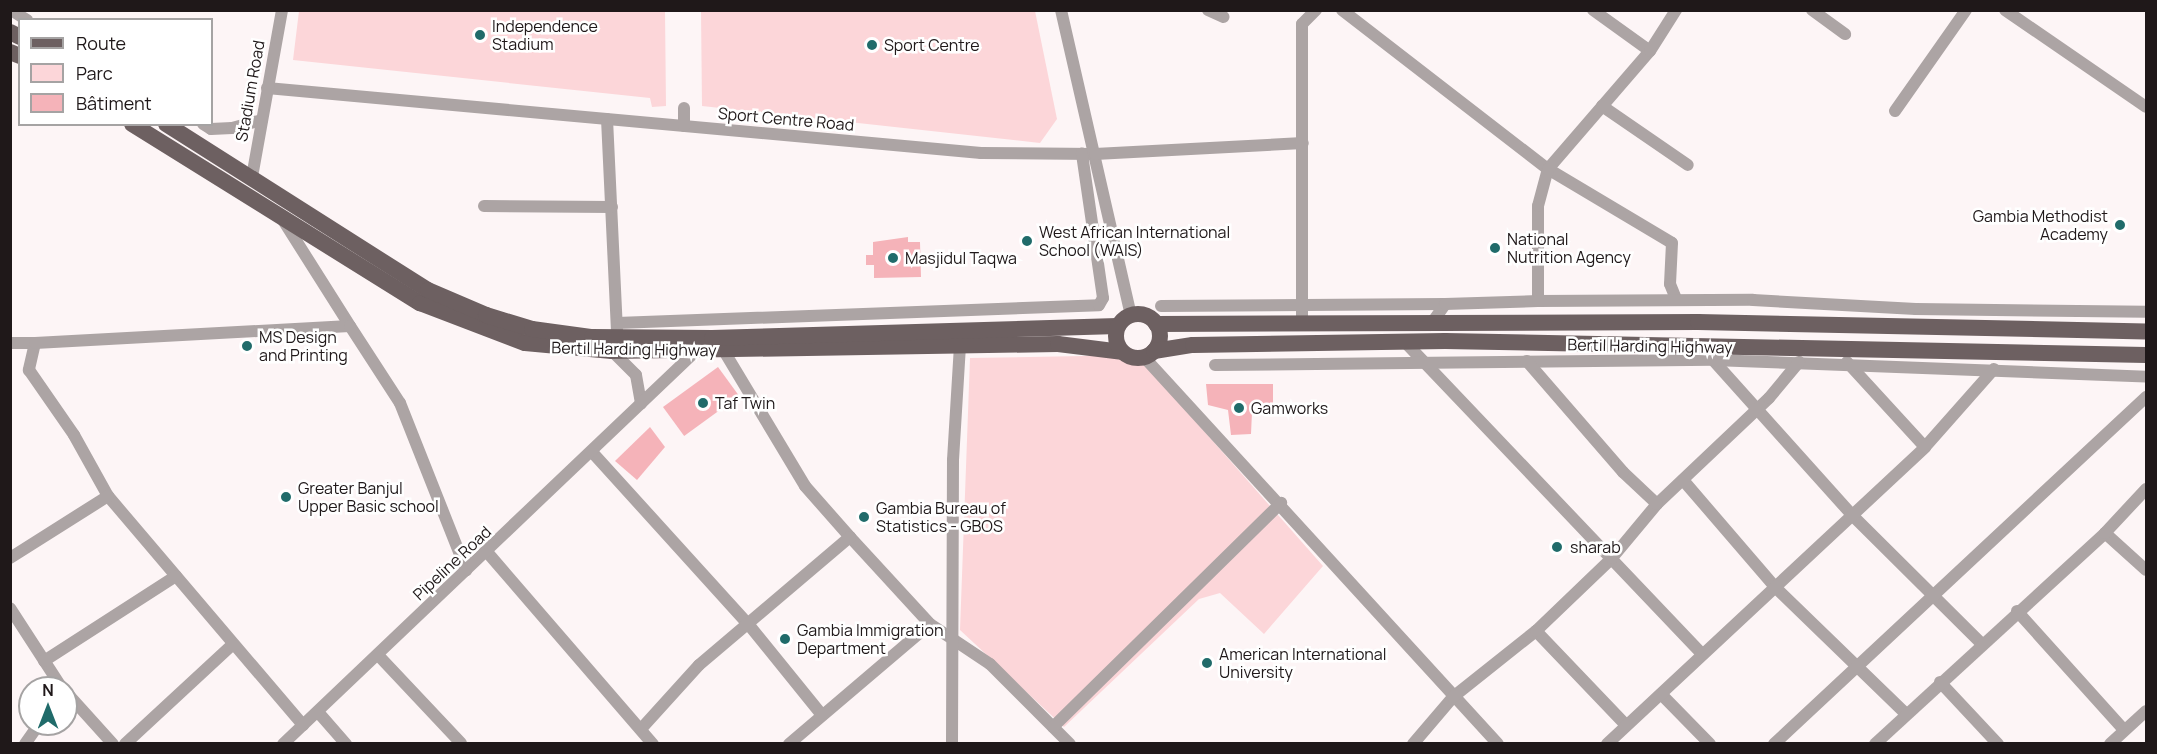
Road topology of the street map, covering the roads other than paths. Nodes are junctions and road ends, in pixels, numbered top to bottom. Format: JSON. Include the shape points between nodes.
{"nodes":[{"id":1,"x":11,"y":10,"type":"edge"},
{"id":2,"x":282,"y":10,"type":"edge"},
{"id":3,"x":1061,"y":10,"type":"edge"},
{"id":4,"x":1208,"y":10,"type":"edge"},
{"id":5,"x":1316,"y":10,"type":"edge"},
{"id":6,"x":1342,"y":10,"type":"edge"},
{"id":7,"x":1593,"y":10,"type":"edge"},
{"id":8,"x":1676,"y":10,"type":"edge"},
{"id":9,"x":1812,"y":10,"type":"edge"},
{"id":10,"x":1966,"y":10,"type":"edge"},
{"id":11,"x":2005,"y":10,"type":"edge"},
{"id":12,"x":1224,"y":17,"type":"dead end"},
{"id":13,"x":24,"y":18,"type":"edge"},
{"id":14,"x":1845,"y":34,"type":"dead end"},
{"id":15,"x":1650,"y":51,"type":"junction"},
{"id":16,"x":267,"y":88,"type":"junction"},
{"id":17,"x":1602,"y":106,"type":"junction"},
{"id":18,"x":2146,"y":107,"type":"edge"},
{"id":19,"x":684,"y":108,"type":"dead end"},
{"id":20,"x":1895,"y":111,"type":"dead end"},
{"id":21,"x":607,"y":119,"type":"junction"},
{"id":22,"x":262,"y":120,"type":"junction"},
{"id":23,"x":135,"y":126,"type":"edge"},
{"id":24,"x":169,"y":126,"type":"edge"},
{"id":25,"x":206,"y":126,"type":"edge"},
{"id":26,"x":684,"y":126,"type":"junction"},
{"id":27,"x":1303,"y":143,"type":"junction"},
{"id":28,"x":1082,"y":154,"type":"junction"},
{"id":29,"x":1095,"y":154,"type":"junction"},
{"id":30,"x":1688,"y":165,"type":"dead end"},
{"id":31,"x":1548,"y":169,"type":"junction"},
{"id":32,"x":252,"y":177,"type":"junction"},
{"id":33,"x":484,"y":206,"type":"dead end"},
{"id":34,"x":612,"y":207,"type":"junction"},
{"id":35,"x":283,"y":220,"type":"junction"},
{"id":36,"x":1676,"y":300,"type":"junction"},
{"id":37,"x":1538,"y":301,"type":"junction"},
{"id":38,"x":1302,"y":303,"type":"junction"},
{"id":39,"x":1445,"y":304,"type":"junction"},
{"id":40,"x":1161,"y":306,"type":"dead end"},
{"id":41,"x":2146,"y":312,"type":"edge"},
{"id":42,"x":1125,"y":320,"type":"junction"},
{"id":43,"x":1434,"y":320,"type":"junction"},
{"id":44,"x":1302,"y":322,"type":"junction"},
{"id":45,"x":1156,"y":324,"type":"junction"},
{"id":46,"x":350,"y":326,"type":"junction"},
{"id":47,"x":2146,"y":332,"type":"edge"},
{"id":48,"x":616,"y":337,"type":"junction"},
{"id":49,"x":1404,"y":341,"type":"junction"},
{"id":50,"x":10,"y":343,"type":"edge"},
{"id":51,"x":35,"y":343,"type":"junction"},
{"id":52,"x":960,"y":346,"type":"junction"},
{"id":53,"x":724,"y":351,"type":"junction"},
{"id":54,"x":695,"y":352,"type":"junction"},
{"id":55,"x":1122,"y":352,"type":"junction"},
{"id":56,"x":1149,"y":354,"type":"junction"},
{"id":57,"x":2146,"y":354,"type":"edge"},
{"id":58,"x":1713,"y":360,"type":"junction"},
{"id":59,"x":1527,"y":361,"type":"junction"},
{"id":60,"x":1428,"y":362,"type":"junction"},
{"id":61,"x":1799,"y":362,"type":"junction"},
{"id":62,"x":1846,"y":362,"type":"junction"},
{"id":63,"x":1215,"y":365,"type":"dead end"},
{"id":64,"x":1994,"y":369,"type":"junction"},
{"id":65,"x":2146,"y":377,"type":"edge"},
{"id":66,"x":2146,"y":397,"type":"edge"},
{"id":67,"x":641,"y":404,"type":"junction"},
{"id":68,"x":1757,"y":408,"type":"junction"},
{"id":69,"x":1925,"y":447,"type":"junction"},
{"id":70,"x":592,"y":452,"type":"junction"},
{"id":71,"x":1683,"y":480,"type":"junction"},
{"id":72,"x":2146,"y":489,"type":"edge"},
{"id":73,"x":108,"y":496,"type":"junction"},
{"id":74,"x":1281,"y":503,"type":"junction"},
{"id":75,"x":1657,"y":504,"type":"junction"},
{"id":76,"x":1853,"y":516,"type":"junction"},
{"id":77,"x":2105,"y":533,"type":"junction"},
{"id":78,"x":850,"y":537,"type":"junction"},
{"id":79,"x":487,"y":552,"type":"junction"},
{"id":80,"x":10,"y":558,"type":"edge"},
{"id":81,"x":1612,"y":558,"type":"junction"},
{"id":82,"x":466,"y":570,"type":"junction"},
{"id":83,"x":2146,"y":570,"type":"edge"},
{"id":84,"x":176,"y":576,"type":"junction"},
{"id":85,"x":1775,"y":587,"type":"junction"},
{"id":86,"x":1932,"y":597,"type":"junction"},
{"id":87,"x":10,"y":608,"type":"edge"},
{"id":88,"x":2017,"y":611,"type":"junction"},
{"id":89,"x":930,"y":624,"type":"junction"},
{"id":90,"x":749,"y":625,"type":"junction"},
{"id":91,"x":1536,"y":631,"type":"junction"},
{"id":92,"x":953,"y":641,"type":"junction"},
{"id":93,"x":1982,"y":644,"type":"junction"},
{"id":94,"x":232,"y":645,"type":"junction"},
{"id":95,"x":1702,"y":654,"type":"junction"},
{"id":96,"x":378,"y":655,"type":"junction"},
{"id":97,"x":44,"y":661,"type":"junction"},
{"id":98,"x":1853,"y":667,"type":"junction"},
{"id":99,"x":54,"y":676,"type":"edge"},
{"id":100,"x":1940,"y":682,"type":"junction"},
{"id":101,"x":1661,"y":694,"type":"junction"},
{"id":102,"x":1453,"y":697,"type":"junction"},
{"id":103,"x":78,"y":705,"type":"edge"},
{"id":104,"x":2146,"y":711,"type":"edge"},
{"id":105,"x":318,"y":712,"type":"junction"},
{"id":106,"x":1906,"y":714,"type":"junction"},
{"id":107,"x":822,"y":715,"type":"junction"},
{"id":108,"x":1625,"y":724,"type":"junction"},
{"id":109,"x":303,"y":725,"type":"junction"},
{"id":110,"x":1053,"y":727,"type":"junction"},
{"id":111,"x":641,"y":729,"type":"junction"},
{"id":112,"x":2124,"y":730,"type":"junction"},
{"id":113,"x":461,"y":743,"type":"edge"},
{"id":114,"x":113,"y":744,"type":"edge"},
{"id":115,"x":125,"y":744,"type":"edge"},
{"id":116,"x":284,"y":744,"type":"edge"},
{"id":117,"x":346,"y":744,"type":"edge"},
{"id":118,"x":653,"y":744,"type":"edge"},
{"id":119,"x":789,"y":744,"type":"edge"},
{"id":120,"x":952,"y":744,"type":"edge"},
{"id":121,"x":1070,"y":744,"type":"edge"},
{"id":122,"x":1413,"y":744,"type":"edge"},
{"id":123,"x":1498,"y":744,"type":"edge"},
{"id":124,"x":1607,"y":744,"type":"edge"},
{"id":125,"x":1710,"y":744,"type":"edge"},
{"id":126,"x":1774,"y":744,"type":"edge"},
{"id":127,"x":1875,"y":744,"type":"edge"},
{"id":128,"x":1998,"y":744,"type":"edge"},
{"id":129,"x":2110,"y":744,"type":"edge"}],
"edges":[{"from":1,"to":13,"type":"street"},
{"from":2,"to":16,"type":"street","name":"Stadium Road"},
{"from":3,"to":29,"type":"street"},
{"from":4,"to":12,"type":"street"},
{"from":5,"to":27,"type":"street","via":[[1302,24]]},
{"from":6,"to":31,"type":"street"},
{"from":7,"to":15,"type":"street"},
{"from":8,"to":15,"type":"street"},
{"from":9,"to":14,"type":"street"},
{"from":10,"to":20,"type":"street"},
{"from":11,"to":18,"type":"street"},
{"from":15,"to":17,"type":"street"},
{"from":16,"to":21,"type":"street","name":"Sport Centre Road"},
{"from":16,"to":22,"type":"street","name":"Stadium Road"},
{"from":17,"to":30,"type":"street"},
{"from":17,"to":31,"type":"street"},
{"from":19,"to":26,"type":"street"},
{"from":21,"to":26,"type":"street","name":"Sport Centre Road"},
{"from":21,"to":34,"type":"street"},
{"from":22,"to":25,"type":"street","via":[[232,128]]},
{"from":22,"to":32,"type":"street","name":"Stadium Road"},
{"from":23,"to":35,"type":"main road","name":"Bertil Harding Highway"},
{"from":24,"to":32,"type":"main road","name":"Bertil Harding Highway"},
{"from":26,"to":28,"type":"street","name":"Sport Centre Road","via":[[981,153]]},
{"from":27,"to":29,"type":"street","name":"Sport Centre Road"},
{"from":27,"to":38,"type":"street"},
{"from":28,"to":29,"type":"street","name":"Sport Centre Road"},
{"from":28,"to":48,"type":"street","via":[[1103,298],[1099,305]]},
{"from":29,"to":42,"type":"street"},
{"from":31,"to":36,"type":"street","via":[[1672,243],[1670,284]]},
{"from":31,"to":37,"type":"street","via":[[1538,206]]},
{"from":32,"to":48,"type":"main road","name":"Bertil Harding Highway","via":[[405,277],[462,306],[532,329]]},
{"from":33,"to":34,"type":"street"},
{"from":34,"to":48,"type":"street"},
{"from":35,"to":46,"type":"street"},
{"from":35,"to":48,"type":"main road","name":"Bertil Harding Highway","via":[[420,303],[468,324],[556,349]]},
{"from":36,"to":37,"type":"street"},
{"from":36,"to":41,"type":"street"},
{"from":37,"to":39,"type":"street"},
{"from":38,"to":39,"type":"street"},
{"from":38,"to":40,"type":"street"},
{"from":38,"to":44,"type":"street"},
{"from":39,"to":43,"type":"street"},
{"from":42,"to":45,"type":"main road","via":[[1143,315]]},
{"from":42,"to":48,"type":"main road","name":"Bertil Harding Highway"},
{"from":42,"to":55,"type":"main road","via":[[1116,343]]},
{"from":43,"to":44,"type":"main road","name":"Bertil Harding Highway"},
{"from":43,"to":47,"type":"main road","name":"Bertil Harding Highway"},
{"from":44,"to":45,"type":"main road","name":"Bertil Harding Highway"},
{"from":45,"to":56,"type":"main road","via":[[1160,335]]},
{"from":46,"to":51,"type":"street"},
{"from":46,"to":82,"type":"street","via":[[400,404]]},
{"from":48,"to":54,"type":"main road","name":"Bertil Harding Highway"},
{"from":48,"to":67,"type":"street","via":[[636,375]]},
{"from":49,"to":56,"type":"main road","name":"Bertil Harding Highway","via":[[1193,345]]},
{"from":49,"to":57,"type":"main road","name":"Bertil Harding Highway"},
{"from":49,"to":60,"type":"street"},
{"from":50,"to":51,"type":"street"},
{"from":51,"to":73,"type":"street","via":[[29,370],[74,435]]},
{"from":52,"to":53,"type":"main road","name":"Bertil Harding Highway"},
{"from":52,"to":55,"type":"main road","name":"Bertil Harding Highway","via":[[1058,344]]},
{"from":52,"to":92,"type":"street","via":[[953,460]]},
{"from":53,"to":54,"type":"main road","name":"Bertil Harding Highway"},
{"from":53,"to":78,"type":"street","via":[[805,486]]},
{"from":54,"to":67,"type":"street","name":"Pipeline Road"},
{"from":55,"to":56,"type":"main road"},
{"from":56,"to":74,"type":"street"},
{"from":58,"to":59,"type":"street"},
{"from":58,"to":61,"type":"street"},
{"from":58,"to":68,"type":"street"},
{"from":59,"to":60,"type":"street"},
{"from":59,"to":75,"type":"street","via":[[1623,472]]},
{"from":60,"to":63,"type":"street"},
{"from":60,"to":81,"type":"street"},
{"from":61,"to":62,"type":"street"},
{"from":61,"to":68,"type":"street"},
{"from":62,"to":64,"type":"street"},
{"from":62,"to":69,"type":"street"},
{"from":64,"to":65,"type":"street"},
{"from":64,"to":69,"type":"street"},
{"from":66,"to":86,"type":"street"},
{"from":67,"to":70,"type":"street","name":"Pipeline Road"},
{"from":68,"to":71,"type":"street"},
{"from":68,"to":76,"type":"street"},
{"from":69,"to":76,"type":"street"},
{"from":70,"to":79,"type":"street","name":"Pipeline Road"},
{"from":70,"to":90,"type":"street"},
{"from":71,"to":75,"type":"street"},
{"from":71,"to":85,"type":"street"},
{"from":72,"to":77,"type":"street"},
{"from":73,"to":80,"type":"street"},
{"from":73,"to":84,"type":"street"},
{"from":74,"to":102,"type":"street"},
{"from":74,"to":110,"type":"street"},
{"from":75,"to":81,"type":"street"},
{"from":76,"to":85,"type":"street"},
{"from":76,"to":86,"type":"street"},
{"from":77,"to":83,"type":"street"},
{"from":77,"to":88,"type":"street"},
{"from":78,"to":89,"type":"street"},
{"from":78,"to":90,"type":"street"},
{"from":79,"to":82,"type":"street","name":"Pipeline Road"},
{"from":79,"to":111,"type":"street"},
{"from":81,"to":91,"type":"street"},
{"from":81,"to":95,"type":"street"},
{"from":82,"to":96,"type":"street","name":"Pipeline Road"},
{"from":84,"to":94,"type":"street"},
{"from":84,"to":97,"type":"street"},
{"from":85,"to":95,"type":"street"},
{"from":85,"to":98,"type":"street"},
{"from":86,"to":93,"type":"street"},
{"from":86,"to":98,"type":"street"},
{"from":87,"to":97,"type":"street"},
{"from":88,"to":93,"type":"street"},
{"from":88,"to":112,"type":"street"},
{"from":89,"to":92,"type":"street"},
{"from":89,"to":107,"type":"street"},
{"from":90,"to":107,"type":"street"},
{"from":90,"to":111,"type":"street","via":[[699,665]]},
{"from":91,"to":102,"type":"street"},
{"from":91,"to":108,"type":"street"},
{"from":92,"to":110,"type":"street","via":[[990,664]]},
{"from":92,"to":120,"type":"street"},
{"from":93,"to":100,"type":"street"},
{"from":94,"to":109,"type":"street"},
{"from":94,"to":115,"type":"street"},
{"from":95,"to":101,"type":"street"},
{"from":96,"to":105,"type":"street","name":"Pipeline Road"},
{"from":96,"to":113,"type":"street"},
{"from":97,"to":99,"type":"street"},
{"from":98,"to":106,"type":"street"},
{"from":98,"to":126,"type":"street"},
{"from":100,"to":106,"type":"street"},
{"from":100,"to":128,"type":"street"},
{"from":101,"to":108,"type":"street"},
{"from":101,"to":125,"type":"street"},
{"from":102,"to":122,"type":"street"},
{"from":102,"to":123,"type":"street"},
{"from":103,"to":114,"type":"street"},
{"from":104,"to":112,"type":"street"},
{"from":105,"to":109,"type":"street","name":"Pipeline Road"},
{"from":105,"to":117,"type":"street"},
{"from":106,"to":127,"type":"street"},
{"from":107,"to":119,"type":"street"},
{"from":108,"to":124,"type":"street"},
{"from":109,"to":116,"type":"street","name":"Pipeline Road"},
{"from":110,"to":121,"type":"street"},
{"from":111,"to":118,"type":"street"},
{"from":112,"to":129,"type":"street"}]}
